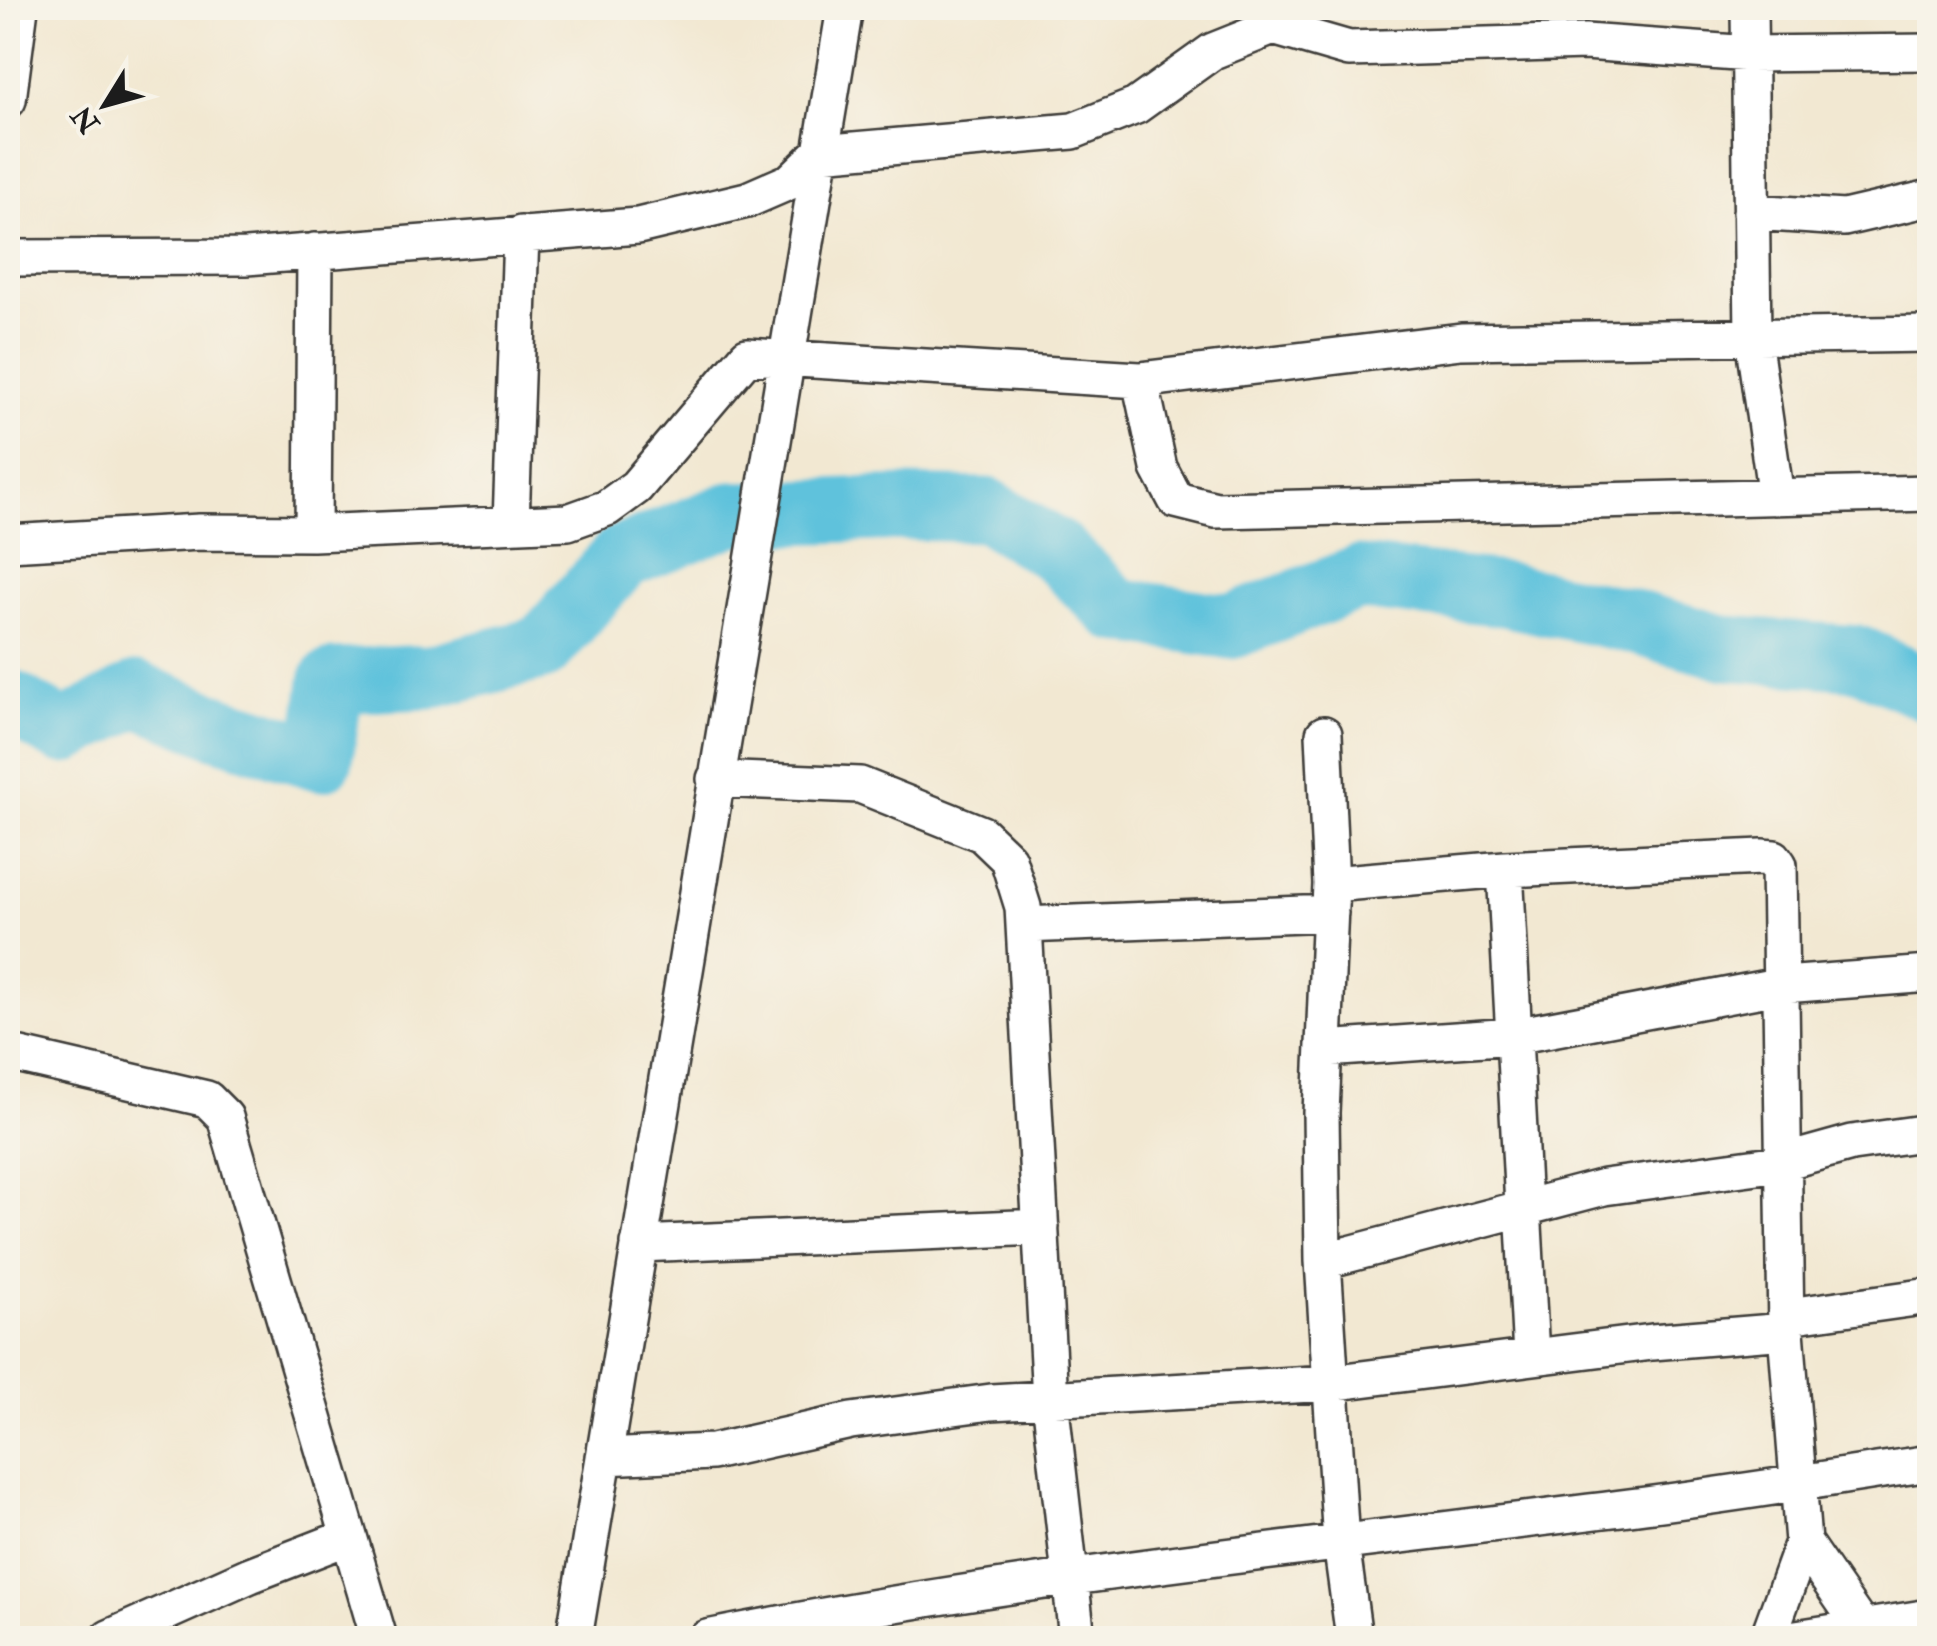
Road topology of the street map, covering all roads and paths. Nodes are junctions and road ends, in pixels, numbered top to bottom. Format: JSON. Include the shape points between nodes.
{"nodes":[{"id":1,"x":20,"y":8,"type":"edge"},
{"id":2,"x":845,"y":8,"type":"edge"},
{"id":3,"x":1749,"y":8,"type":"edge"},
{"id":4,"x":1930,"y":52,"type":"edge"},
{"id":5,"x":1750,"y":54,"type":"junction"},
{"id":6,"x":8,"y":100,"type":"edge"},
{"id":7,"x":820,"y":153,"type":"junction"},
{"id":8,"x":1930,"y":198,"type":"edge"},
{"id":9,"x":1752,"y":212,"type":"junction"},
{"id":10,"x":520,"y":234,"type":"junction"},
{"id":11,"x":315,"y":251,"type":"junction"},
{"id":12,"x":8,"y":258,"type":"edge"},
{"id":13,"x":1930,"y":334,"type":"edge"},
{"id":14,"x":1753,"y":338,"type":"junction"},
{"id":15,"x":786,"y":361,"type":"junction"},
{"id":16,"x":1140,"y":380,"type":"junction"},
{"id":17,"x":1930,"y":492,"type":"edge"},
{"id":18,"x":1776,"y":497,"type":"junction"},
{"id":19,"x":511,"y":523,"type":"junction"},
{"id":20,"x":313,"y":533,"type":"junction"},
{"id":21,"x":8,"y":543,"type":"edge"},
{"id":22,"x":1324,"y":734,"type":"dead end"},
{"id":23,"x":715,"y":780,"type":"junction"},
{"id":24,"x":1505,"y":870,"type":"junction"},
{"id":25,"x":1330,"y":898,"type":"junction"},
{"id":26,"x":1024,"y":926,"type":"junction"},
{"id":27,"x":1930,"y":974,"type":"edge"},
{"id":28,"x":1783,"y":984,"type":"junction"},
{"id":29,"x":1514,"y":1036,"type":"junction"},
{"id":30,"x":1325,"y":1049,"type":"junction"},
{"id":31,"x":8,"y":1053,"type":"edge"},
{"id":32,"x":1930,"y":1132,"type":"edge"},
{"id":33,"x":1780,"y":1163,"type":"junction"},
{"id":34,"x":1522,"y":1207,"type":"junction"},
{"id":35,"x":1041,"y":1227,"type":"junction"},
{"id":36,"x":639,"y":1244,"type":"junction"},
{"id":37,"x":1323,"y":1260,"type":"junction"},
{"id":38,"x":1930,"y":1296,"type":"edge"},
{"id":39,"x":1787,"y":1324,"type":"junction"},
{"id":40,"x":1532,"y":1356,"type":"junction"},
{"id":41,"x":1330,"y":1382,"type":"junction"},
{"id":42,"x":1050,"y":1399,"type":"junction"},
{"id":43,"x":604,"y":1457,"type":"junction"},
{"id":44,"x":1930,"y":1463,"type":"edge"},
{"id":45,"x":1798,"y":1482,"type":"junction"},
{"id":46,"x":348,"y":1538,"type":"junction"},
{"id":47,"x":1341,"y":1542,"type":"junction"},
{"id":48,"x":1803,"y":1542,"type":"junction"},
{"id":49,"x":1071,"y":1576,"type":"junction"},
{"id":50,"x":1930,"y":1616,"type":"edge"},
{"id":51,"x":1862,"y":1628,"type":"junction"},
{"id":52,"x":109,"y":1638,"type":"edge"},
{"id":53,"x":378,"y":1638,"type":"edge"},
{"id":54,"x":574,"y":1638,"type":"edge"},
{"id":55,"x":707,"y":1638,"type":"edge"},
{"id":56,"x":1077,"y":1638,"type":"edge"},
{"id":57,"x":1354,"y":1638,"type":"edge"},
{"id":58,"x":1768,"y":1638,"type":"edge"},
{"id":59,"x":1796,"y":1638,"type":"edge"}],
"edges":[{"from":1,"to":6,"type":"street"},
{"from":2,"to":7,"type":"street"},
{"from":3,"to":5,"type":"street"},
{"from":4,"to":5,"type":"street"},
{"from":5,"to":7,"type":"street","via":[[1585,42],[1350,49],[1274,27],[1213,51],[1136,106],[1072,131]]},
{"from":5,"to":9,"type":"street"},
{"from":7,"to":10,"type":"street","via":[[791,181],[747,200],[638,226]]},
{"from":7,"to":15,"type":"street"},
{"from":8,"to":9,"type":"street","via":[[1844,218]]},
{"from":9,"to":14,"type":"street"},
{"from":10,"to":11,"type":"street"},
{"from":10,"to":19,"type":"street"},
{"from":11,"to":12,"type":"street"},
{"from":11,"to":20,"type":"street"},
{"from":13,"to":14,"type":"street"},
{"from":14,"to":16,"type":"street","via":[[1461,341]]},
{"from":14,"to":18,"type":"street"},
{"from":15,"to":16,"type":"street"},
{"from":15,"to":19,"type":"street","via":[[748,356],[739,362],[636,486],[607,508],[568,522]]},
{"from":15,"to":23,"type":"street"},
{"from":16,"to":18,"type":"street","via":[[1159,468],[1176,500],[1216,510]]},
{"from":17,"to":18,"type":"street"},
{"from":19,"to":20,"type":"street"},
{"from":20,"to":21,"type":"street"},
{"from":22,"to":25,"type":"street"},
{"from":23,"to":26,"type":"street","via":[[860,785],[982,834],[1018,879]]},
{"from":23,"to":36,"type":"street"},
{"from":24,"to":25,"type":"street"},
{"from":24,"to":28,"type":"street","via":[[1774,858],[1780,870]]},
{"from":24,"to":29,"type":"street"},
{"from":25,"to":26,"type":"street"},
{"from":25,"to":30,"type":"street"},
{"from":26,"to":35,"type":"street"},
{"from":27,"to":28,"type":"street"},
{"from":28,"to":29,"type":"street"},
{"from":28,"to":33,"type":"street"},
{"from":29,"to":30,"type":"street"},
{"from":29,"to":34,"type":"street"},
{"from":30,"to":37,"type":"street"},
{"from":31,"to":46,"type":"street","via":[[207,1099],[225,1117]]},
{"from":32,"to":33,"type":"street"},
{"from":33,"to":34,"type":"street","via":[[1604,1187]]},
{"from":33,"to":39,"type":"street"},
{"from":34,"to":37,"type":"street"},
{"from":34,"to":40,"type":"street"},
{"from":35,"to":36,"type":"street"},
{"from":35,"to":42,"type":"street"},
{"from":36,"to":43,"type":"street"},
{"from":37,"to":41,"type":"street"},
{"from":38,"to":39,"type":"street"},
{"from":39,"to":40,"type":"street"},
{"from":39,"to":45,"type":"street"},
{"from":40,"to":41,"type":"street"},
{"from":41,"to":42,"type":"street"},
{"from":41,"to":47,"type":"street"},
{"from":42,"to":43,"type":"street","via":[[851,1421],[712,1452]]},
{"from":42,"to":49,"type":"street"},
{"from":43,"to":54,"type":"street"},
{"from":44,"to":45,"type":"street"},
{"from":45,"to":47,"type":"street"},
{"from":45,"to":48,"type":"street"},
{"from":46,"to":52,"type":"street"},
{"from":46,"to":53,"type":"street"},
{"from":47,"to":49,"type":"street"},
{"from":47,"to":57,"type":"street"},
{"from":48,"to":51,"type":"street"},
{"from":48,"to":58,"type":"street"},
{"from":49,"to":55,"type":"street"},
{"from":49,"to":56,"type":"street"},
{"from":50,"to":51,"type":"street"},
{"from":51,"to":59,"type":"street"}]}
